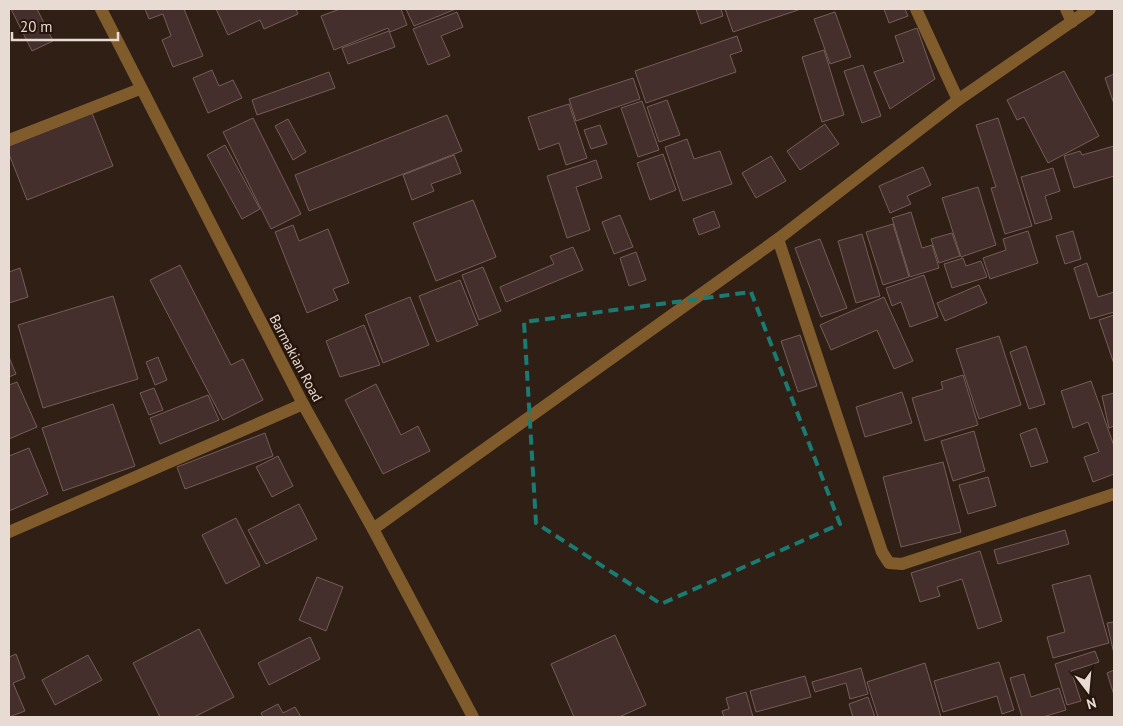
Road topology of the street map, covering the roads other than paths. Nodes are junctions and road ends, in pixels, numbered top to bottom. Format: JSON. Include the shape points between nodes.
{"nodes":[{"id":1,"x":101,"y":9,"type":"edge"},
{"id":2,"x":916,"y":9,"type":"edge"},
{"id":3,"x":1066,"y":9,"type":"edge"},
{"id":4,"x":1090,"y":9,"type":"edge"},
{"id":5,"x":1072,"y":22,"type":"junction"},
{"id":6,"x":140,"y":89,"type":"junction"},
{"id":7,"x":958,"y":100,"type":"junction"},
{"id":8,"x":9,"y":140,"type":"edge"},
{"id":9,"x":778,"y":239,"type":"junction"},
{"id":10,"x":303,"y":404,"type":"junction"},
{"id":11,"x":1114,"y":494,"type":"edge"},
{"id":12,"x":373,"y":529,"type":"junction"},
{"id":13,"x":9,"y":532,"type":"edge"},
{"id":14,"x":473,"y":717,"type":"edge"}],
"edges":[{"from":1,"to":6,"type":"street","name":"Barmakian Road"},
{"from":2,"to":7,"type":"street"},
{"from":3,"to":5,"type":"street"},
{"from":4,"to":5,"type":"street"},
{"from":5,"to":7,"type":"street"},
{"from":6,"to":8,"type":"street"},
{"from":6,"to":10,"type":"street","name":"Barmakian Road"},
{"from":7,"to":9,"type":"street"},
{"from":9,"to":11,"type":"street","via":[[882,552],[889,563],[902,564]]},
{"from":9,"to":12,"type":"street"},
{"from":10,"to":12,"type":"street","name":"Barmakian Road"},
{"from":10,"to":13,"type":"street"},
{"from":12,"to":14,"type":"street","name":"Barmakian Road"}]}
